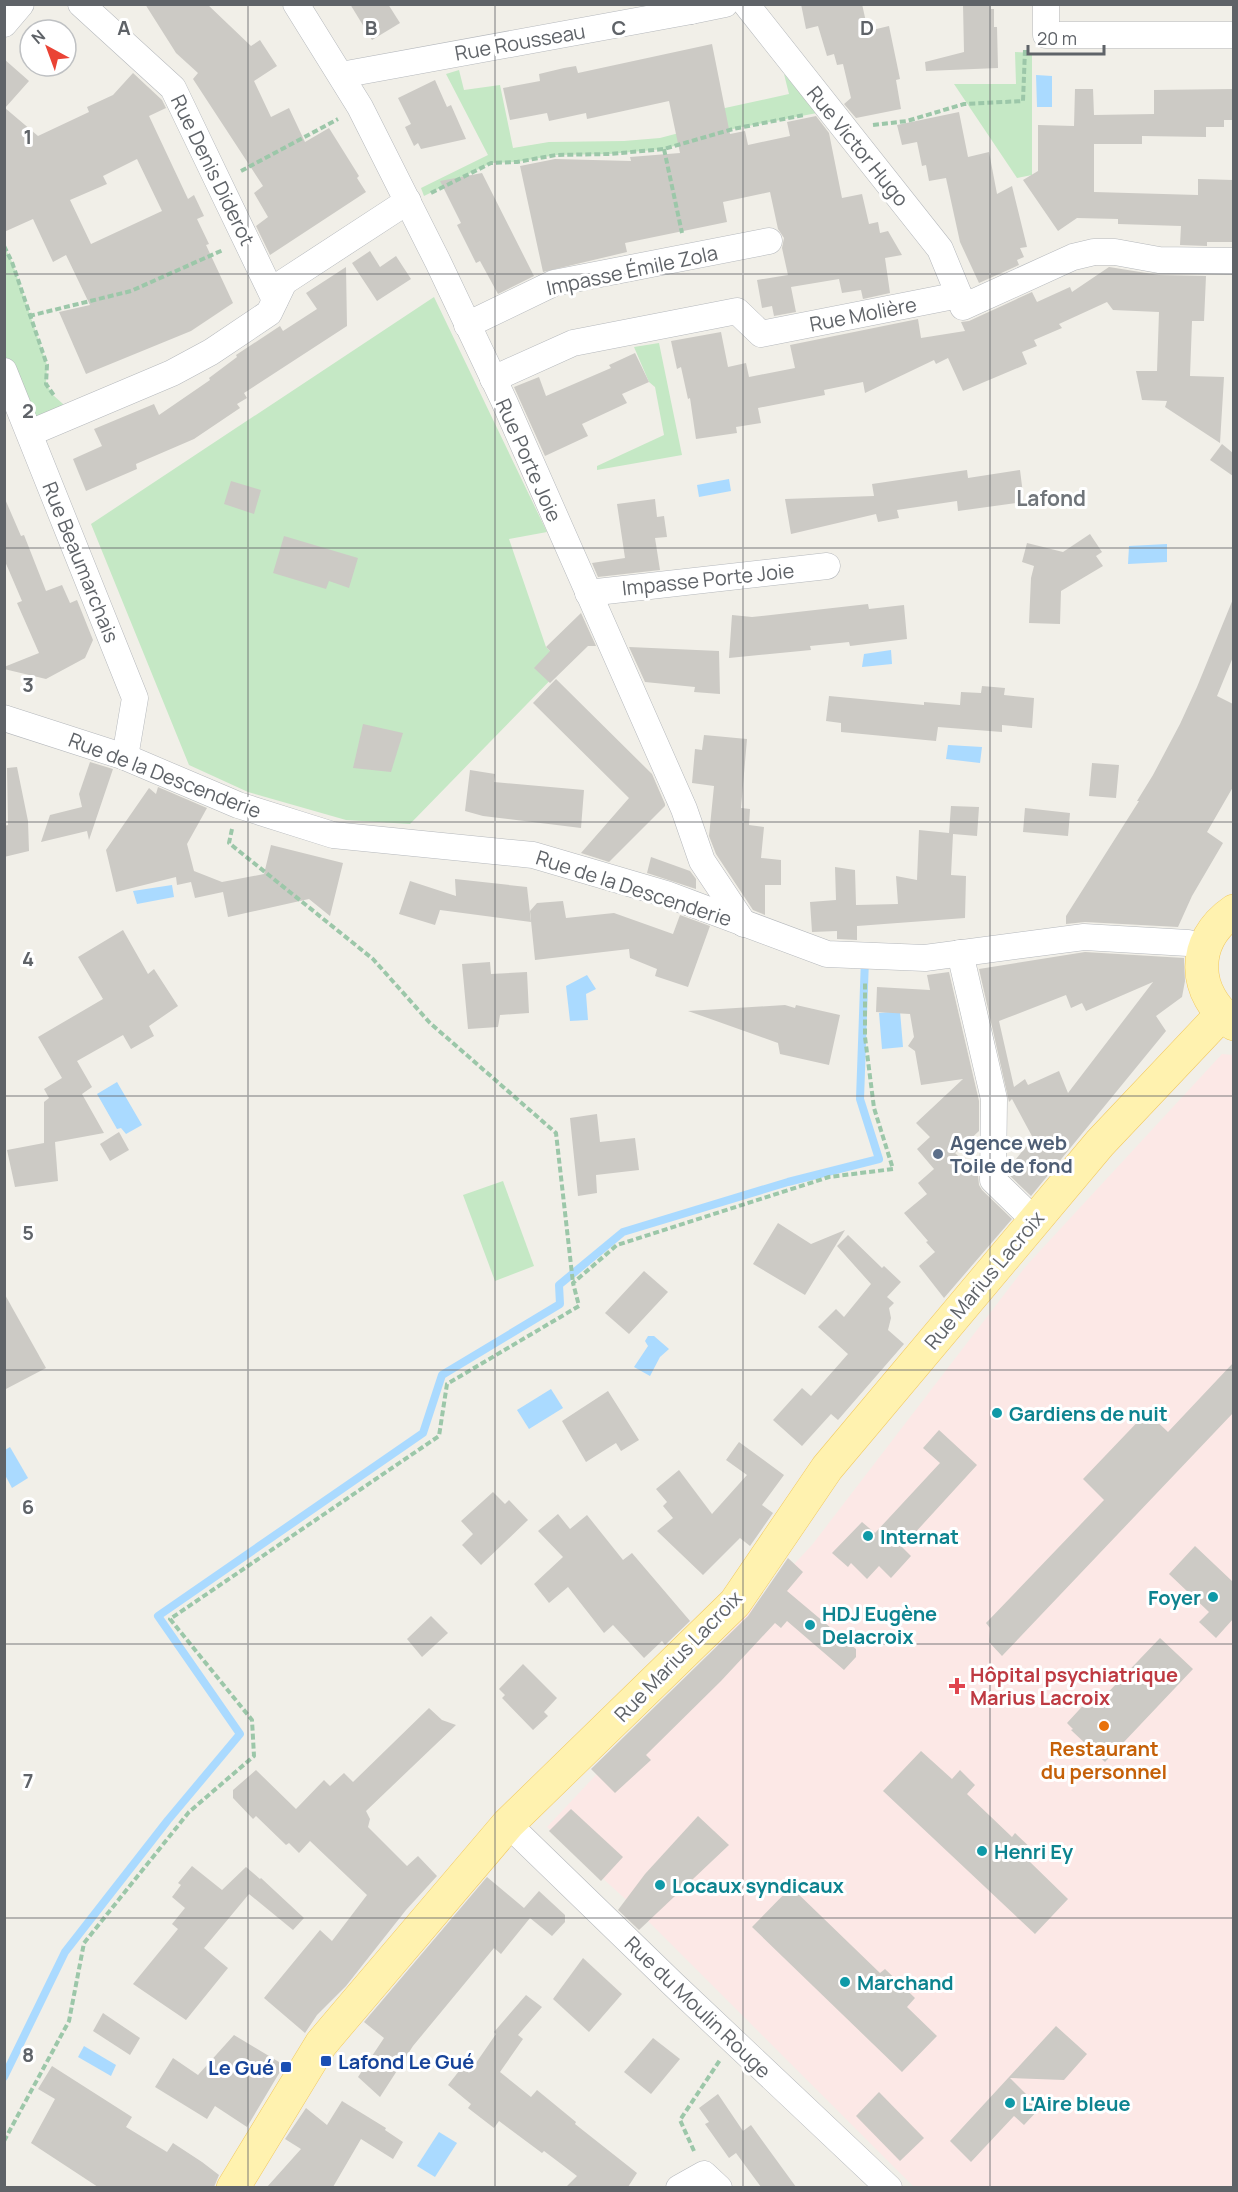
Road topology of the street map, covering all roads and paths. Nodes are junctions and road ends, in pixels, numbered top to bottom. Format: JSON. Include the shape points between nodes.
{"nodes":[{"id":1,"x":21,"y":4,"type":"edge"},
{"id":2,"x":81,"y":4,"type":"edge"},
{"id":3,"x":296,"y":4,"type":"edge"},
{"id":4,"x":725,"y":4,"type":"edge"},
{"id":5,"x":746,"y":4,"type":"edge"},
{"id":6,"x":1046,"y":4,"type":"edge"},
{"id":7,"x":693,"y":8,"type":"edge"},
{"id":8,"x":4,"y":24,"type":"edge"},
{"id":9,"x":1046,"y":34,"type":"junction"},
{"id":10,"x":1233,"y":34,"type":"edge"},
{"id":11,"x":341,"y":75,"type":"junction"},
{"id":12,"x":360,"y":107,"type":"junction"},
{"id":13,"x":836,"y":118,"type":"junction"},
{"id":14,"x":664,"y":149,"type":"junction"},
{"id":15,"x":219,"y":183,"type":"junction"},
{"id":16,"x":408,"y":201,"type":"junction"},
{"id":17,"x":246,"y":239,"type":"junction"},
{"id":18,"x":769,"y":241,"type":"dead end"},
{"id":19,"x":4,"y":246,"type":"edge"},
{"id":20,"x":687,"y":256,"type":"junction"},
{"id":21,"x":1233,"y":261,"type":"edge"},
{"id":22,"x":959,"y":295,"type":"junction"},
{"id":23,"x":275,"y":300,"type":"junction"},
{"id":24,"x":29,"y":316,"type":"junction"},
{"id":25,"x":467,"y":326,"type":"junction"},
{"id":26,"x":4,"y":371,"type":"edge"},
{"id":27,"x":493,"y":379,"type":"junction"},
{"id":28,"x":71,"y":417,"type":"junction"},
{"id":29,"x":30,"y":433,"type":"junction"},
{"id":30,"x":828,"y":566,"type":"dead end"},
{"id":31,"x":588,"y":593,"type":"junction"},
{"id":32,"x":4,"y":718,"type":"edge"},
{"id":33,"x":125,"y":757,"type":"junction"},
{"id":34,"x":238,"y":805,"type":"junction"},
{"id":35,"x":1233,"y":911,"type":"edge"},
{"id":36,"x":744,"y":924,"type":"junction"},
{"id":37,"x":1204,"y":949,"type":"junction"},
{"id":38,"x":960,"y":953,"type":"junction"},
{"id":39,"x":866,"y":954,"type":"junction"},
{"id":40,"x":1227,"y":1020,"type":"edge"},
{"id":41,"x":1034,"y":1220,"type":"junction"},
{"id":42,"x":573,"y":1282,"type":"junction"},
{"id":43,"x":508,"y":1824,"type":"junction"},
{"id":44,"x":733,"y":2040,"type":"junction"},
{"id":45,"x":4,"y":2141,"type":"edge"},
{"id":46,"x":712,"y":2181,"type":"edge"},
{"id":47,"x":232,"y":2187,"type":"edge"},
{"id":48,"x":679,"y":2187,"type":"edge"},
{"id":49,"x":889,"y":2187,"type":"edge"}],
"edges":[{"from":1,"to":8,"type":"street"},
{"from":2,"to":15,"type":"street","name":"Rue Denis Diderot","via":[[173,88]]},
{"from":3,"to":11,"type":"street","name":"Rue Porte Joie"},
{"from":4,"to":7,"type":"street","name":"Rue Rousseau"},
{"from":5,"to":13,"type":"street","name":"Rue Victor Hugo"},
{"from":6,"to":9,"type":"street"},
{"from":7,"to":11,"type":"street","name":"Rue Rousseau"},
{"from":9,"to":10,"type":"street"},
{"from":9,"to":13,"type":"path","via":[[1024,50],[1023,101],[964,104],[886,125]]},
{"from":11,"to":12,"type":"street","name":"Rue Porte Joie"},
{"from":12,"to":15,"type":"path"},
{"from":12,"to":16,"type":"street","name":"Rue Porte Joie"},
{"from":13,"to":14,"type":"path","via":[[733,129]]},
{"from":13,"to":22,"type":"street","name":"Rue Victor Hugo","via":[[940,249]]},
{"from":14,"to":16,"type":"path","via":[[491,163]]},
{"from":14,"to":20,"type":"path"},
{"from":15,"to":17,"type":"street","name":"Rue Denis Diderot"},
{"from":16,"to":23,"type":"street","via":[[284,282]]},
{"from":16,"to":25,"type":"street","name":"Rue Porte Joie"},
{"from":17,"to":23,"type":"street","name":"Rue Denis Diderot"},
{"from":17,"to":24,"type":"path","via":[[131,291]]},
{"from":18,"to":20,"type":"street","name":"Impasse Émile Zola"},
{"from":19,"to":24,"type":"path"},
{"from":20,"to":25,"type":"street","name":"Impasse Émile Zola","via":[[554,283]]},
{"from":21,"to":22,"type":"street","name":"Rue Molière","via":[[1159,260],[1094,252],[1073,257],[963,307]]},
{"from":22,"to":27,"type":"street","name":"Rue Molière","via":[[761,334],[737,310],[573,343]]},
{"from":23,"to":28,"type":"street","via":[[269,312],[211,352]]},
{"from":24,"to":28,"type":"path","via":[[47,365],[46,384]]},
{"from":25,"to":27,"type":"street","name":"Rue Porte Joie"},
{"from":26,"to":29,"type":"street","name":"Rue Beaumarchais"},
{"from":27,"to":31,"type":"street","name":"Rue Porte Joie"},
{"from":28,"to":29,"type":"street"},
{"from":29,"to":33,"type":"street","name":"Rue Beaumarchais","via":[[135,698]]},
{"from":30,"to":31,"type":"street","name":"Impasse Porte Joie"},
{"from":31,"to":36,"type":"street","name":"Rue Porte Joie","via":[[684,810],[702,861]]},
{"from":32,"to":33,"type":"street","name":"Rue de la Descenderie"},
{"from":33,"to":34,"type":"street","name":"Rue de la Descenderie"},
{"from":34,"to":36,"type":"street","name":"Rue de la Descenderie","via":[[333,835],[533,855],[666,894]]},
{"from":34,"to":42,"type":"path","via":[[229,843],[373,959],[430,1023],[556,1133]]},
{"from":35,"to":37,"type":"main road","via":[[1212,932]]},
{"from":36,"to":39,"type":"street","name":"Rue de la Descenderie","via":[[827,954]]},
{"from":37,"to":38,"type":"street","name":"Rue de la Descenderie","via":[[1188,943],[1084,937]]},
{"from":37,"to":40,"type":"main road","via":[[1204,984],[1210,1001]]},
{"from":38,"to":39,"type":"street","name":"Rue de la Descenderie","via":[[925,958]]},
{"from":38,"to":41,"type":"street","via":[[994,1099],[993,1180]]},
{"from":39,"to":42,"type":"path","via":[[865,1036],[874,1108],[893,1168],[830,1177],[616,1245]]},
{"from":40,"to":41,"type":"main road","name":"Rue Marius Lacroix","via":[[1100,1143]]},
{"from":41,"to":43,"type":"main road","name":"Rue Marius Lacroix","via":[[827,1468],[735,1603]]},
{"from":42,"to":45,"type":"path","via":[[579,1306],[447,1384],[439,1436],[170,1619],[252,1720],[254,1756],[189,1812],[84,1943],[69,2021]]},
{"from":43,"to":44,"type":"street","name":"Rue du Moulin Rouge"},
{"from":43,"to":47,"type":"main road","name":"Rue Marius Lacroix","via":[[321,2044]]},
{"from":44,"to":46,"type":"path","via":[[680,2120]]},
{"from":44,"to":49,"type":"street","name":"Rue du Moulin Rouge"},
{"from":46,"to":48,"type":"street"}]}
